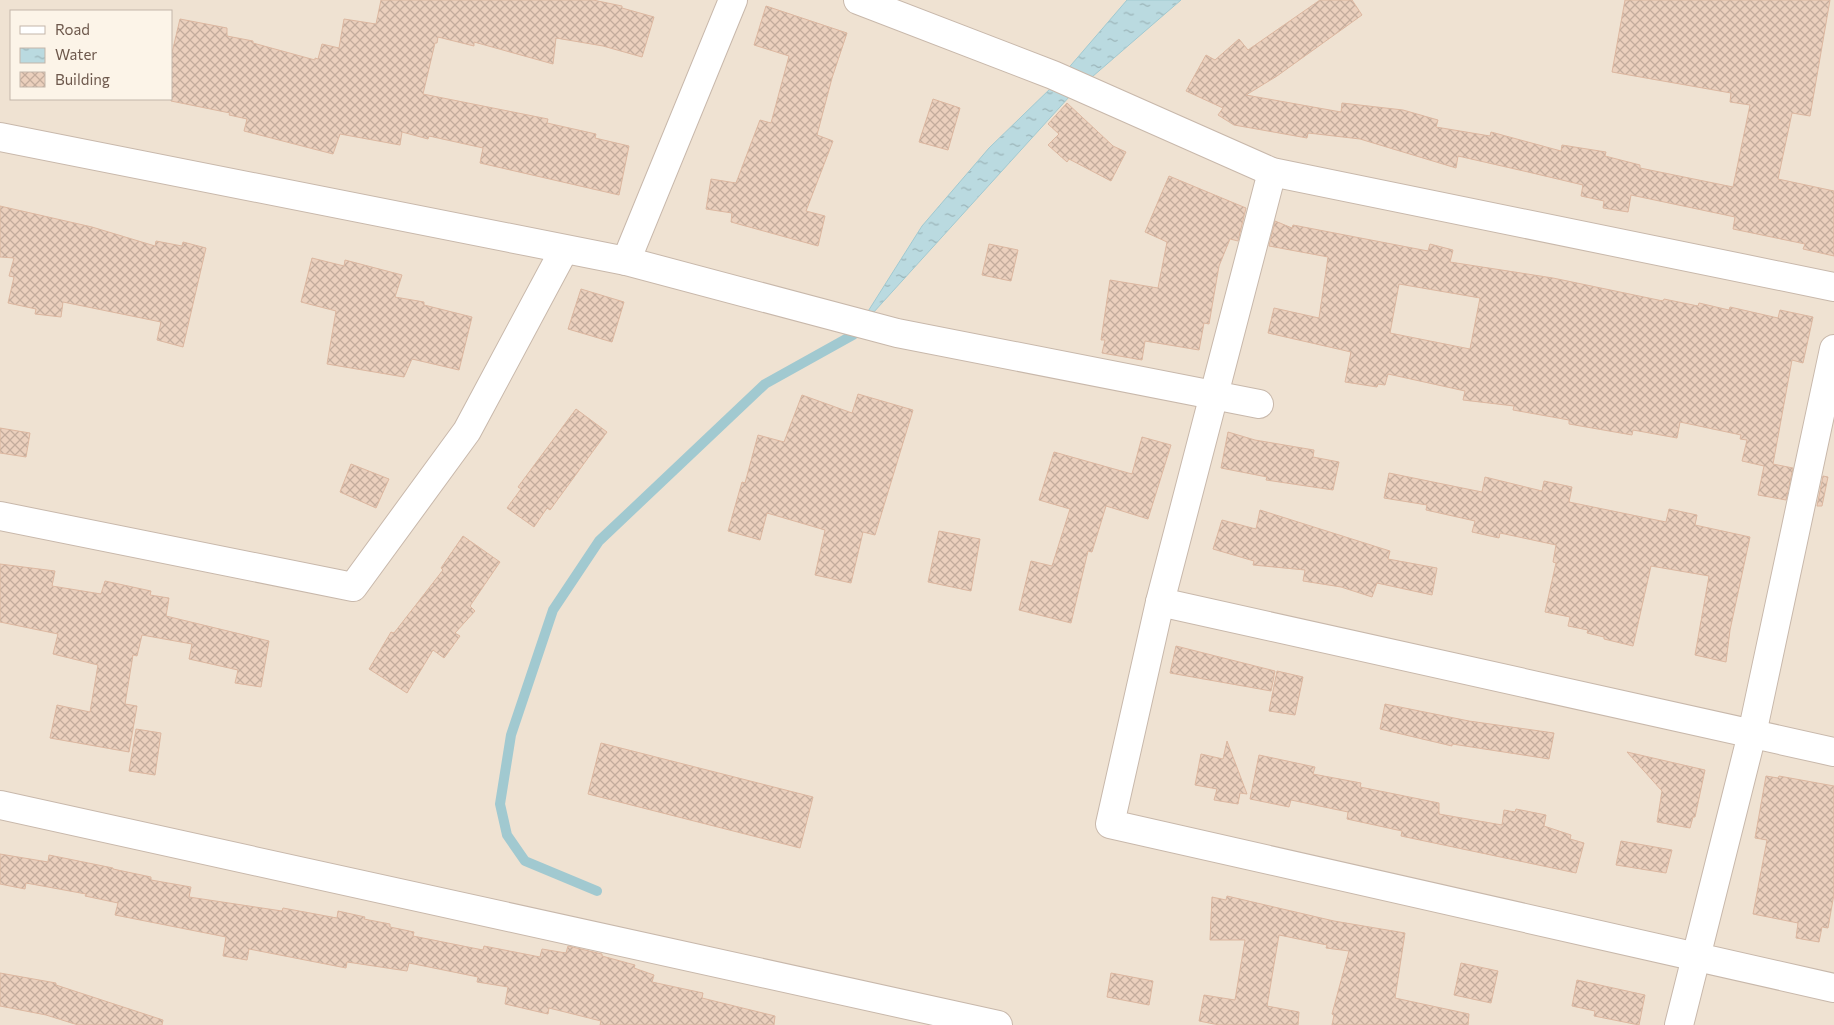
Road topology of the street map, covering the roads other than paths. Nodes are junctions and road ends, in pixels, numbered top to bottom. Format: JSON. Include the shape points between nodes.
{"nodes":[{"id":1,"x":732,"y":0,"type":"edge"},
{"id":2,"x":858,"y":0,"type":"edge"},
{"id":3,"x":0,"y":137,"type":"edge"},
{"id":4,"x":1272,"y":172,"type":"junction"},
{"id":5,"x":564,"y":250,"type":"junction"},
{"id":6,"x":626,"y":261,"type":"junction"},
{"id":7,"x":1834,"y":287,"type":"edge"},
{"id":8,"x":1834,"y":349,"type":"edge"},
{"id":9,"x":1214,"y":396,"type":"junction"},
{"id":10,"x":1259,"y":404,"type":"dead end"},
{"id":11,"x":0,"y":516,"type":"edge"},
{"id":12,"x":1160,"y":602,"type":"junction"},
{"id":13,"x":1752,"y":734,"type":"junction"},
{"id":14,"x":1834,"y":752,"type":"edge"},
{"id":15,"x":0,"y":805,"type":"edge"},
{"id":16,"x":1695,"y":957,"type":"junction"},
{"id":17,"x":1834,"y":988,"type":"edge"},
{"id":18,"x":998,"y":1025,"type":"edge"},
{"id":19,"x":1678,"y":1025,"type":"edge"}],
"edges":[{"from":1,"to":6,"type":"street"},
{"from":2,"to":4,"type":"street","via":[[1053,75]]},
{"from":3,"to":5,"type":"street"},
{"from":4,"to":7,"type":"street"},
{"from":4,"to":9,"type":"street"},
{"from":5,"to":6,"type":"street"},
{"from":5,"to":11,"type":"street","via":[[468,430],[353,587]]},
{"from":6,"to":9,"type":"street","via":[[897,333]]},
{"from":8,"to":13,"type":"street"},
{"from":9,"to":10,"type":"street"},
{"from":9,"to":12,"type":"street"},
{"from":12,"to":13,"type":"street"},
{"from":12,"to":16,"type":"street","via":[[1110,824]]},
{"from":13,"to":14,"type":"street"},
{"from":13,"to":16,"type":"street"},
{"from":15,"to":18,"type":"street"},
{"from":16,"to":17,"type":"street"},
{"from":16,"to":19,"type":"street"}]}
